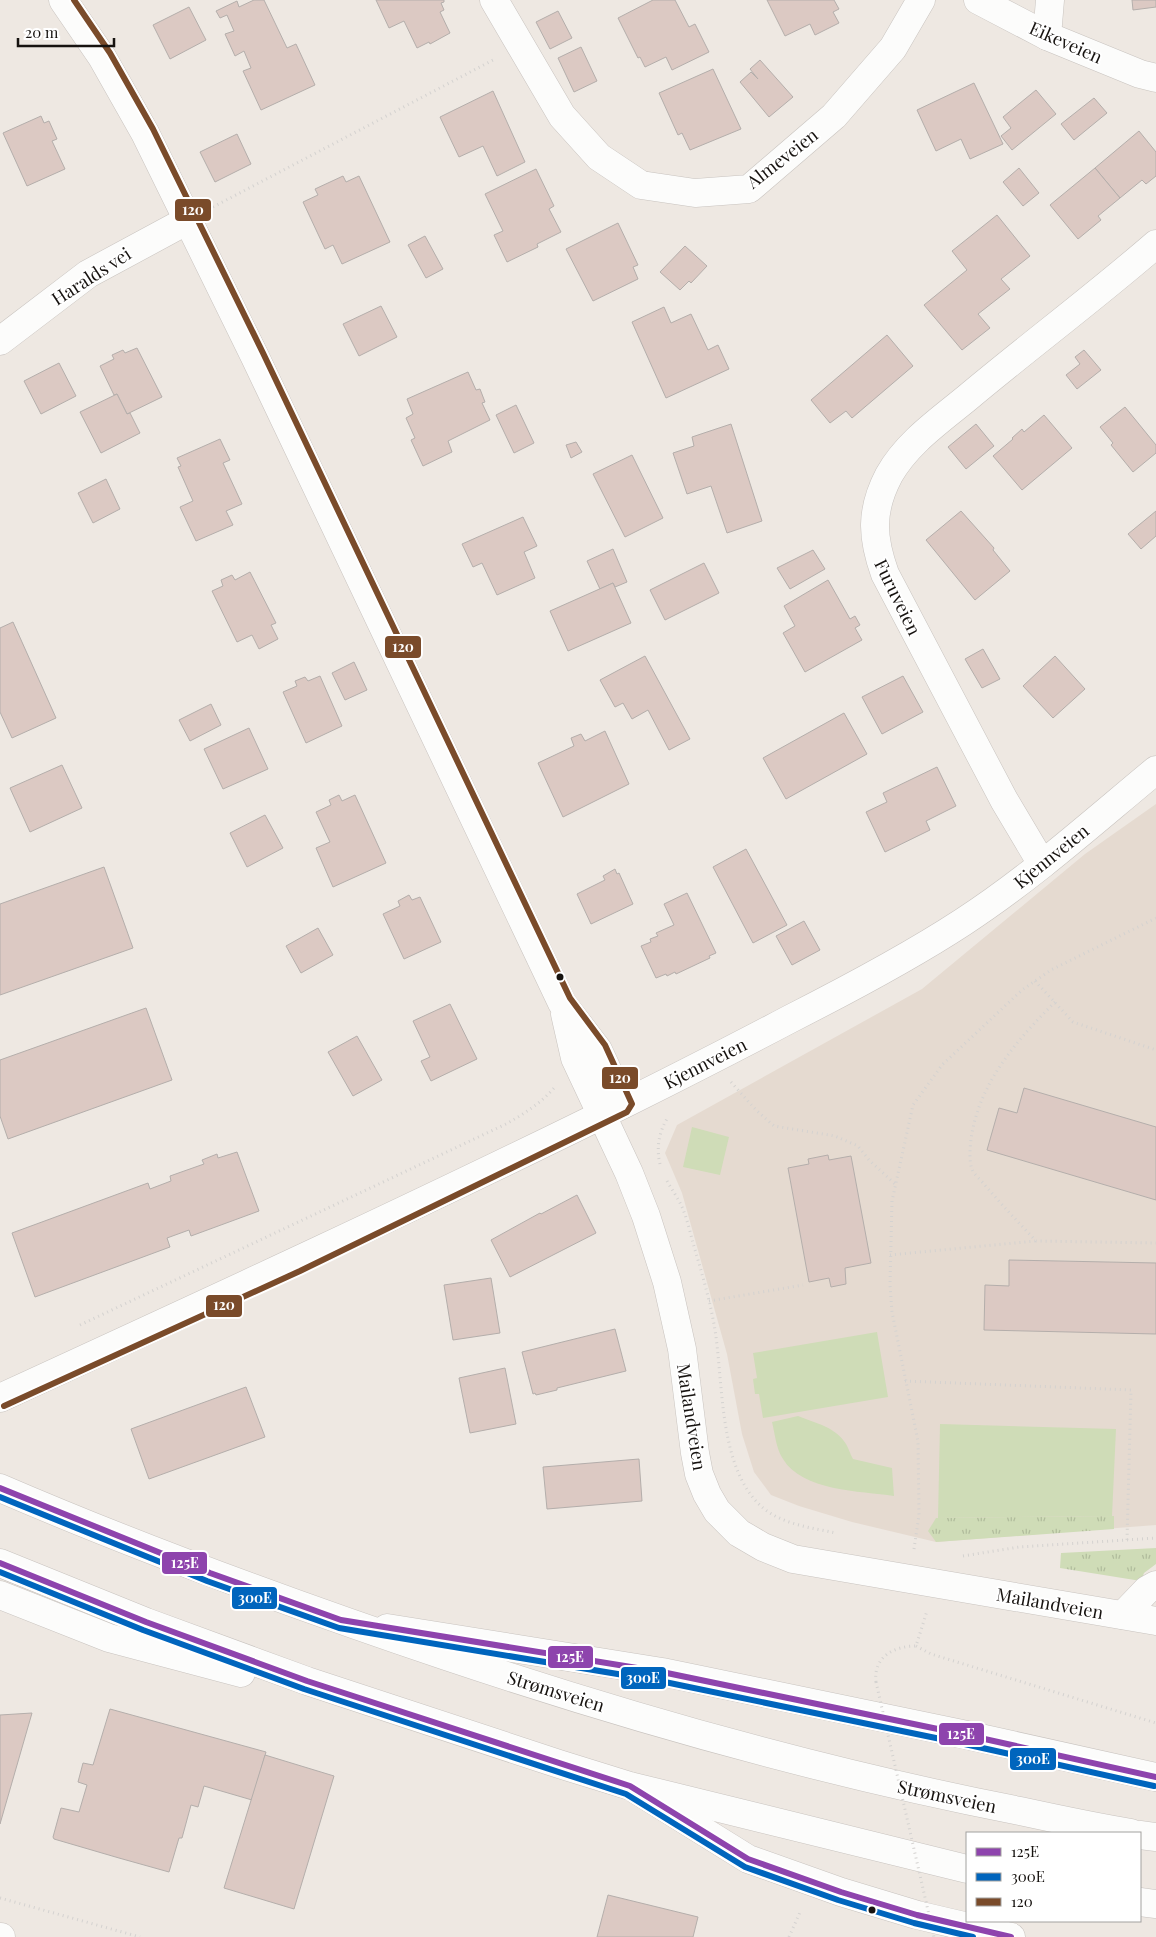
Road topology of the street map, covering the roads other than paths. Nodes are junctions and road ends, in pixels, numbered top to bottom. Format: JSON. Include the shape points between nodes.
{"nodes":[{"id":1,"x":62,"y":0,"type":"edge"},
{"id":2,"x":494,"y":0,"type":"edge"},
{"id":3,"x":921,"y":0,"type":"edge"},
{"id":4,"x":978,"y":0,"type":"edge"},
{"id":5,"x":1050,"y":0,"type":"edge"},
{"id":6,"x":1047,"y":36,"type":"junction"},
{"id":7,"x":1156,"y":78,"type":"edge"},
{"id":8,"x":188,"y":220,"type":"junction"},
{"id":9,"x":1156,"y":244,"type":"edge"},
{"id":10,"x":0,"y":341,"type":"edge"},
{"id":11,"x":1156,"y":770,"type":"edge"},
{"id":12,"x":1042,"y":864,"type":"junction"},
{"id":13,"x":612,"y":1110,"type":"junction"},
{"id":14,"x":0,"y":1398,"type":"edge"},
{"id":15,"x":0,"y":1488,"type":"edge"},
{"id":16,"x":0,"y":1563,"type":"edge"},
{"id":17,"x":1156,"y":1585,"type":"edge"},
{"id":18,"x":0,"y":1594,"type":"edge"},
{"id":19,"x":1123,"y":1615,"type":"junction"},
{"id":20,"x":341,"y":1620,"type":"junction"},
{"id":21,"x":1156,"y":1621,"type":"edge"},
{"id":22,"x":484,"y":1739,"type":"junction"},
{"id":23,"x":1156,"y":1777,"type":"edge"},
{"id":24,"x":630,"y":1786,"type":"junction"},
{"id":25,"x":1126,"y":1832,"type":"edge"},
{"id":26,"x":1141,"y":1835,"type":"edge"},
{"id":27,"x":1156,"y":1837,"type":"edge"},
{"id":28,"x":966,"y":1869,"type":"edge"},
{"id":29,"x":1141,"y":1902,"type":"edge"},
{"id":30,"x":1156,"y":1904,"type":"edge"},
{"id":31,"x":1011,"y":1937,"type":"edge"}],
"edges":[{"from":1,"to":8,"type":"main road","name":"Mailandveien","via":[[120,87]]},
{"from":2,"to":3,"type":"main road","name":"Almeveien","via":[[562,116],[599,157],[641,185],[695,193],[749,189],[834,116],[893,48]]},
{"from":4,"to":6,"type":"main road","name":"Eikeveien"},
{"from":5,"to":6,"type":"main road"},
{"from":6,"to":7,"type":"main road","name":"Eikeveien"},
{"from":8,"to":10,"type":"main road","name":"Haralds vei","via":[[88,274]]},
{"from":8,"to":13,"type":"main road","name":"Mailandveien","via":[[562,1003],[575,1058]]},
{"from":9,"to":12,"type":"main road","name":"Furuveien","via":[[912,444],[890,474],[879,499],[874,524],[876,550],[885,574],[1004,800]]},
{"from":11,"to":12,"type":"main road","name":"Kjennveien"},
{"from":12,"to":13,"type":"main road","name":"Kjennveien","via":[[916,952]]},
{"from":13,"to":14,"type":"main road","name":"Kjennveien","via":[[296,1263]]},
{"from":13,"to":19,"type":"main road","name":"Mailandveien","via":[[628,1173],[667,1282],[682,1349],[700,1474],[717,1511],[739,1533],[763,1547],[801,1560]]},
{"from":15,"to":20,"type":"main road","name":"Strømsveien","via":[[210,1573]]},
{"from":16,"to":22,"type":"main road","via":[[271,1668]]},
{"from":17,"to":19,"type":"main road"},
{"from":18,"to":22,"type":"main road","via":[[109,1638]]},
{"from":19,"to":21,"type":"main road","name":"Mailandveien"},
{"from":20,"to":23,"type":"main road","via":[[671,1674]]},
{"from":20,"to":25,"type":"main road","name":"Strømsveien","via":[[558,1693],[784,1758],[887,1783]]},
{"from":22,"to":24,"type":"main road"},
{"from":24,"to":28,"type":"main road"},
{"from":24,"to":31,"type":"main road","via":[[748,1859],[917,1915]]},
{"from":26,"to":27,"type":"main road"},
{"from":29,"to":30,"type":"main road"}]}
